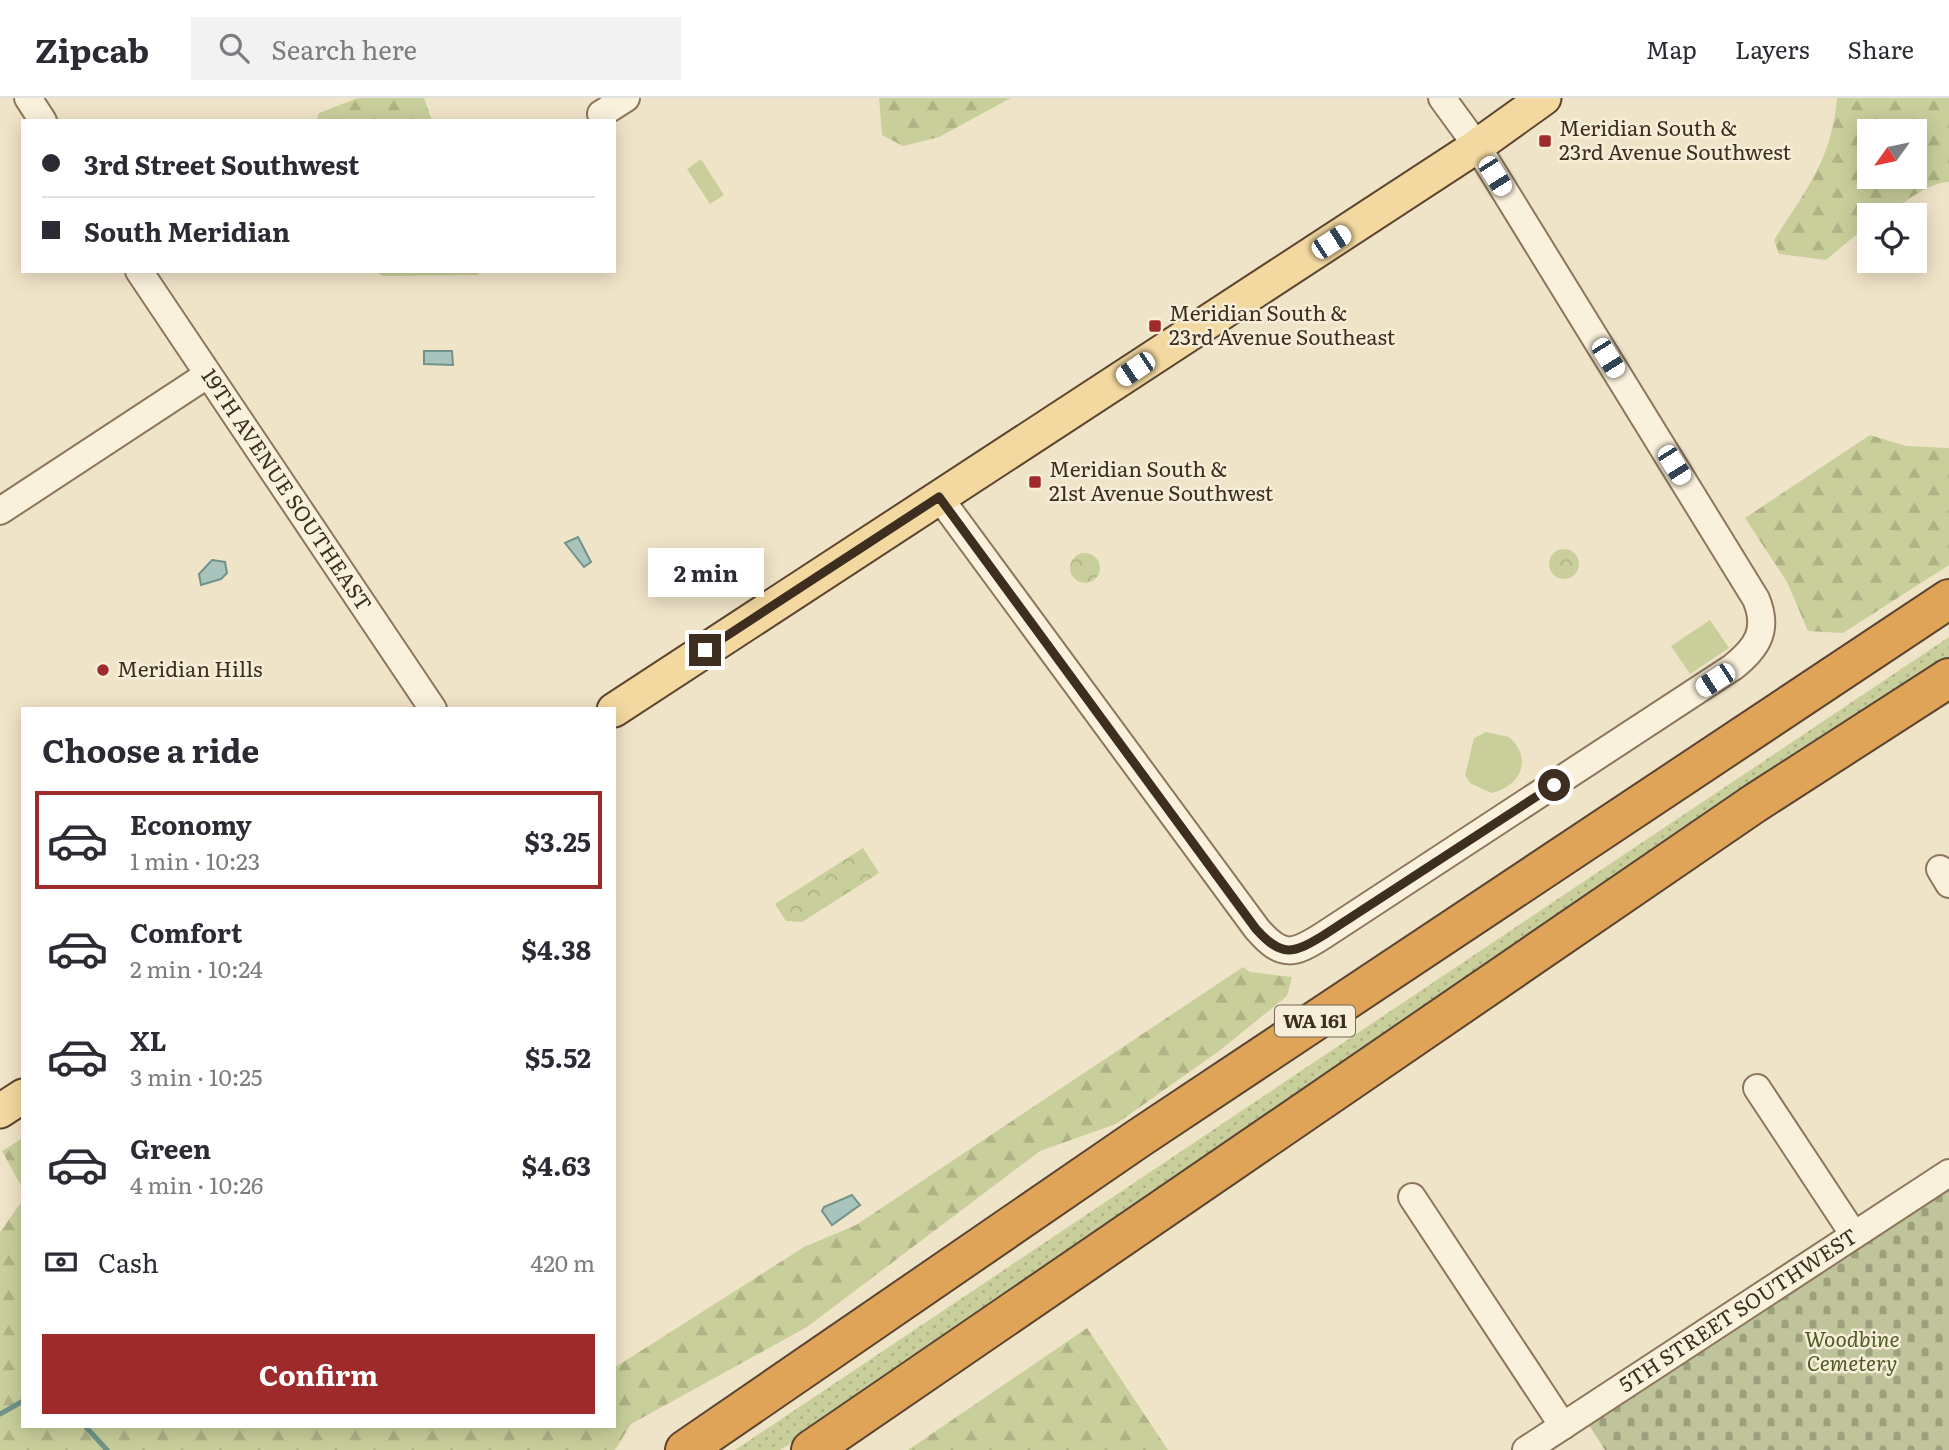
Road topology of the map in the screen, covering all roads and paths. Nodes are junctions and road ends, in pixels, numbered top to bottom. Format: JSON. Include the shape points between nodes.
{"nodes":[{"id":1,"x":28,"y":98,"type":"edge"},
{"id":2,"x":626,"y":98,"type":"edge"},
{"id":3,"x":1442,"y":98,"type":"edge"},
{"id":4,"x":1544,"y":98,"type":"edge"},
{"id":5,"x":601,"y":114,"type":"dead end"},
{"id":6,"x":42,"y":119,"type":"edge"},
{"id":7,"x":1477,"y":146,"type":"junction"},
{"id":8,"x":140,"y":273,"type":"edge"},
{"id":9,"x":207,"y":375,"type":"junction"},
{"id":10,"x":939,"y":497,"type":"junction"},
{"id":11,"x":0,"y":510,"type":"edge"},
{"id":12,"x":1949,"y":599,"type":"edge"},
{"id":13,"x":1949,"y":678,"type":"edge"},
{"id":14,"x":432,"y":707,"type":"edge"},
{"id":15,"x":616,"y":708,"type":"edge"},
{"id":16,"x":1757,"y":1088,"type":"dead end"},
{"id":17,"x":21,"y":1097,"type":"edge"},
{"id":18,"x":0,"y":1111,"type":"edge"},
{"id":19,"x":1949,"y":1173,"type":"edge"},
{"id":20,"x":1412,"y":1197,"type":"dead end"},
{"id":21,"x":1854,"y":1235,"type":"junction"},
{"id":22,"x":1563,"y":1426,"type":"junction"},
{"id":23,"x":685,"y":1450,"type":"edge"},
{"id":24,"x":811,"y":1450,"type":"edge"},
{"id":25,"x":1526,"y":1450,"type":"edge"}],
"edges":[{"from":1,"to":6,"type":"street"},
{"from":2,"to":5,"type":"street"},
{"from":3,"to":7,"type":"street"},
{"from":4,"to":7,"type":"main road"},
{"from":7,"to":10,"type":"main road"},
{"from":7,"to":10,"type":"street","via":[[1756,599],[1763,624],[1756,646],[1715,680],[1298,949],[1279,949],[1256,929]]},
{"from":8,"to":9,"type":"street","name":"19TH AVENUE SOUTHEAST"},
{"from":9,"to":11,"type":"street"},
{"from":9,"to":14,"type":"street","name":"19TH AVENUE SOUTHEAST"},
{"from":10,"to":15,"type":"main road"},
{"from":12,"to":23,"type":"highway","number":"WA 161","via":[[1139,1138]]},
{"from":13,"to":24,"type":"highway","via":[[1755,803]]},
{"from":16,"to":21,"type":"street"},
{"from":17,"to":18,"type":"main road"},
{"from":19,"to":21,"type":"street","name":"5TH STREET SOUTHWEST"},
{"from":20,"to":22,"type":"street"},
{"from":21,"to":22,"type":"street","name":"5TH STREET SOUTHWEST"},
{"from":22,"to":25,"type":"street","name":"5TH STREET SOUTHWEST"}]}
